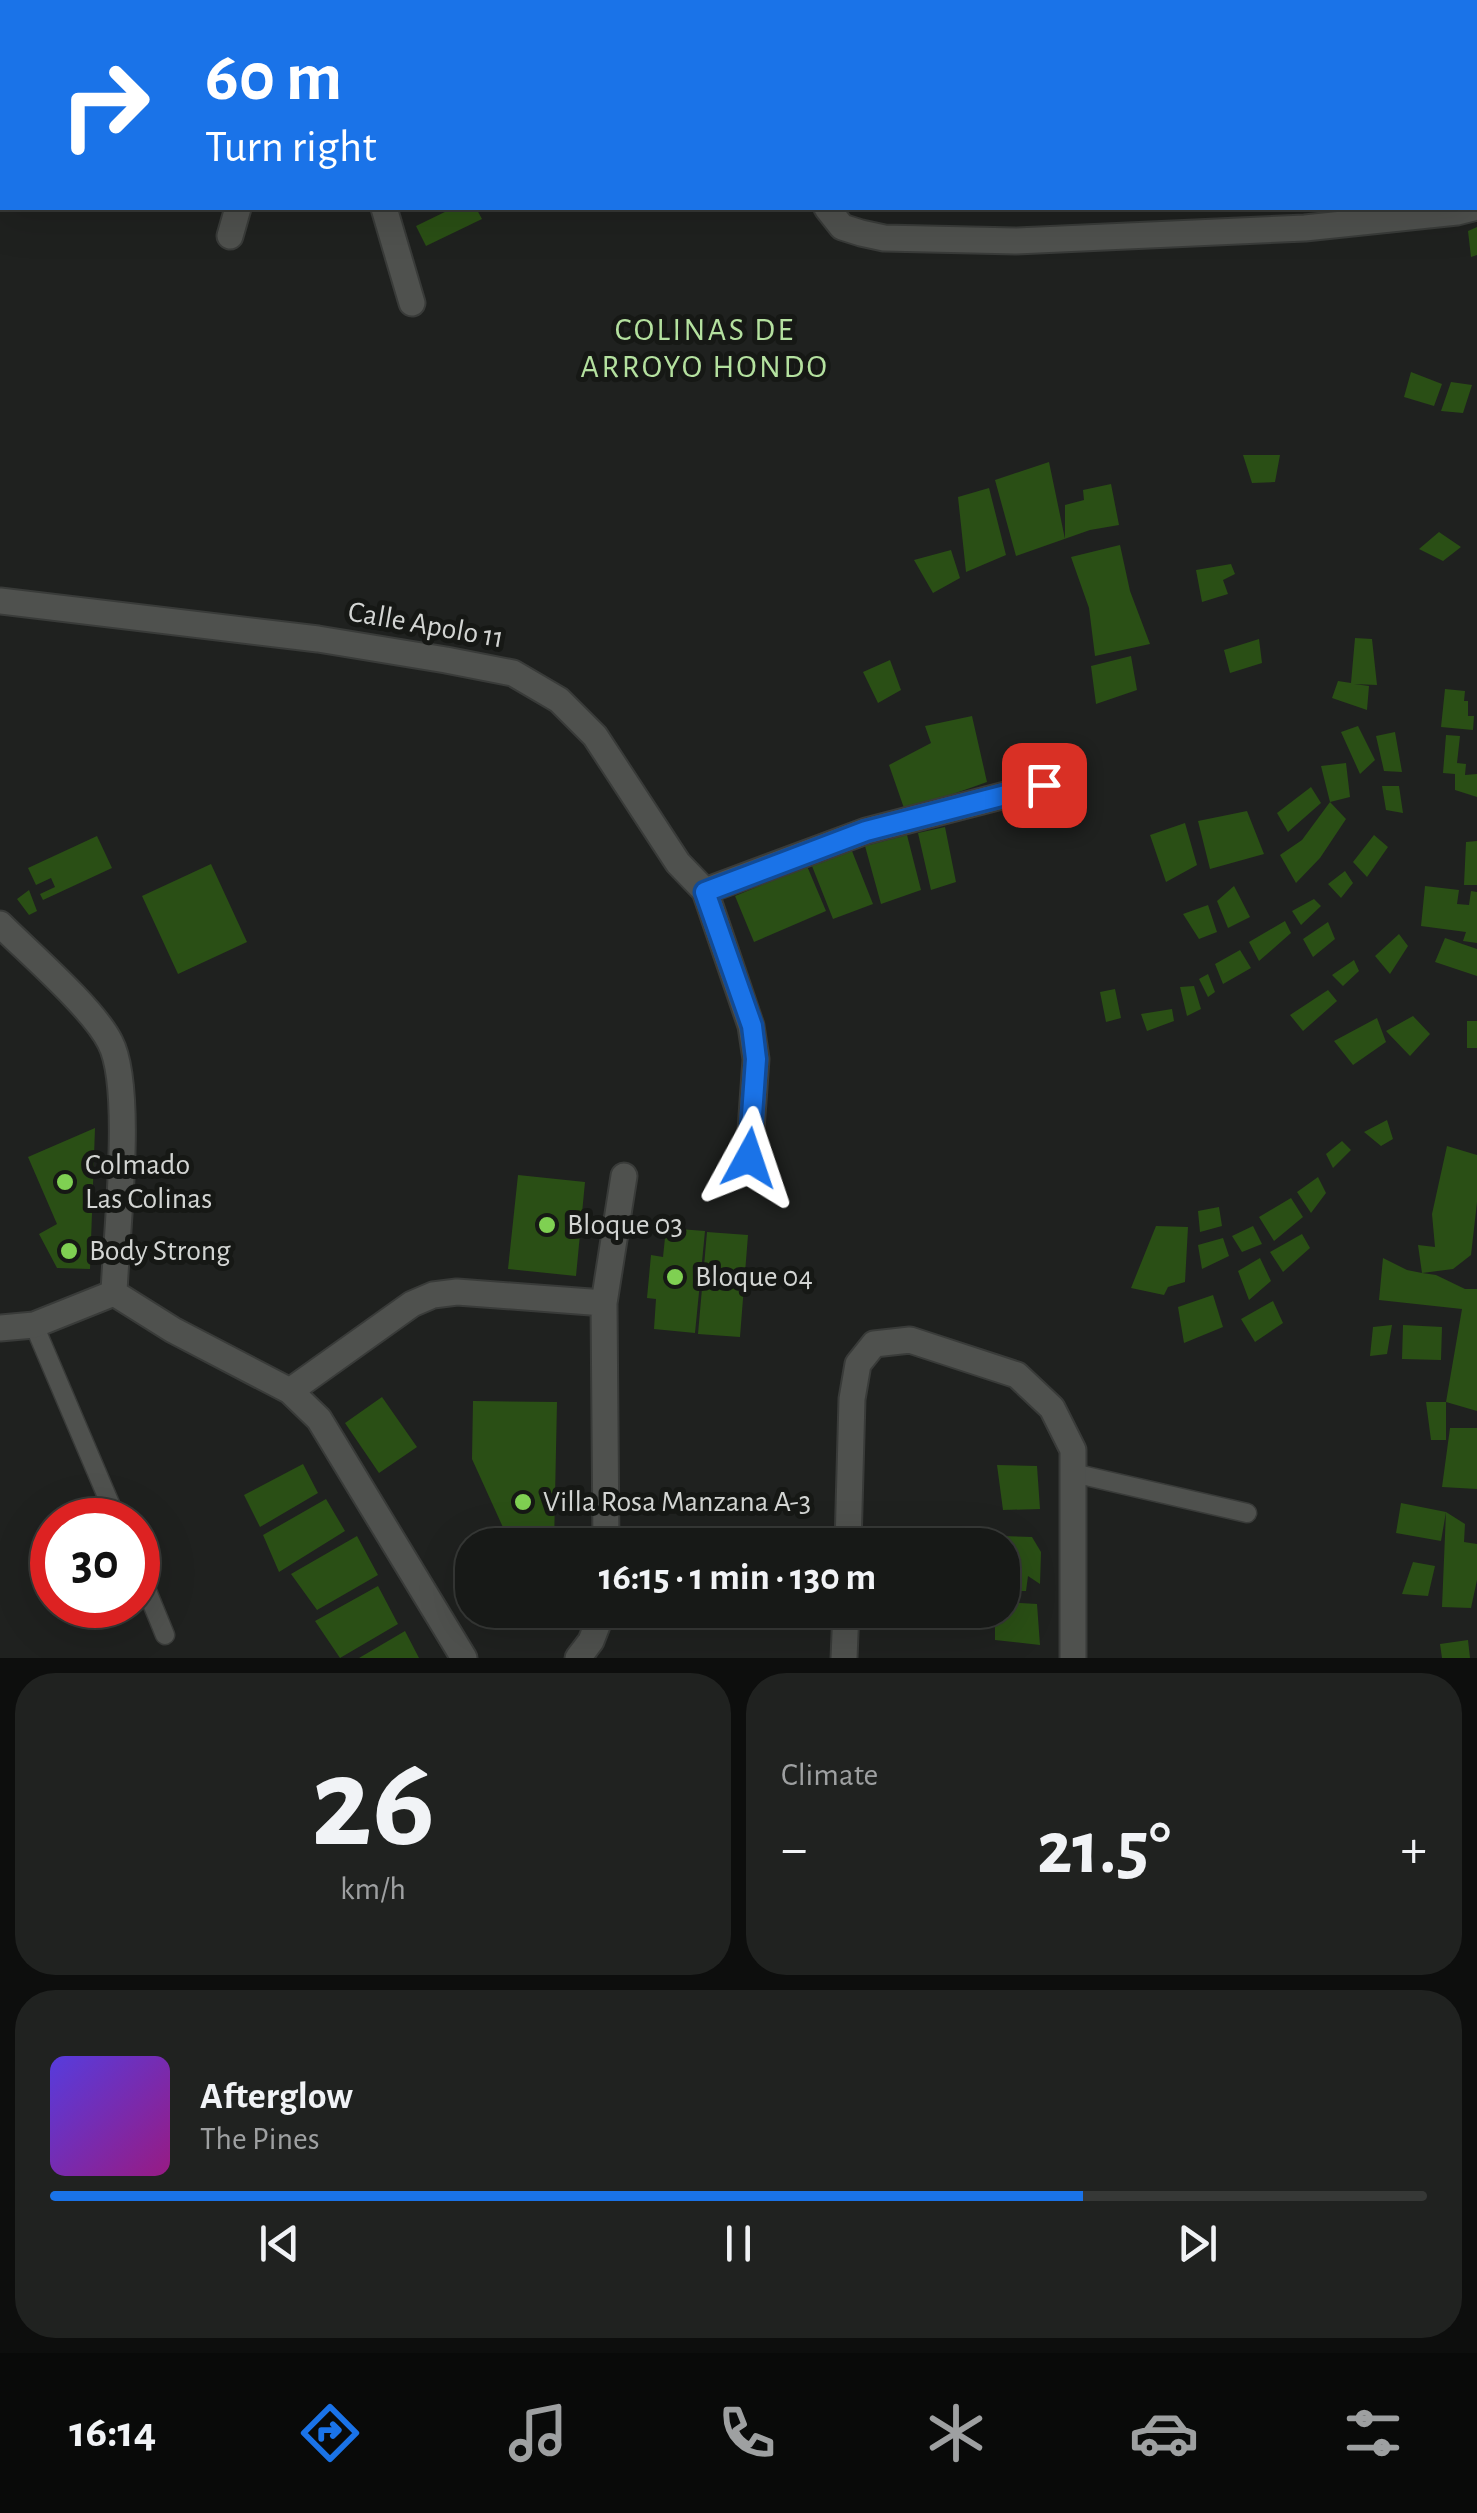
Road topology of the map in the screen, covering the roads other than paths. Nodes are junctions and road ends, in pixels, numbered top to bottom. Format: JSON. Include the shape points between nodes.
{"nodes":[{"id":1,"x":237,"y":210,"type":"edge"},
{"id":2,"x":385,"y":210,"type":"edge"},
{"id":3,"x":828,"y":210,"type":"edge"},
{"id":4,"x":1464,"y":210,"type":"edge"},
{"id":5,"x":230,"y":236,"type":"dead end"},
{"id":6,"x":412,"y":303,"type":"dead end"},
{"id":7,"x":0,"y":601,"type":"edge"},
{"id":8,"x":1044,"y":785,"type":"dead end"},
{"id":9,"x":705,"y":892,"type":"junction"},
{"id":10,"x":0,"y":924,"type":"edge"},
{"id":11,"x":749,"y":1158,"type":"dead end"},
{"id":12,"x":624,"y":1176,"type":"dead end"},
{"id":13,"x":114,"y":1293,"type":"junction"},
{"id":14,"x":604,"y":1303,"type":"junction"},
{"id":15,"x":34,"y":1325,"type":"junction"},
{"id":16,"x":0,"y":1328,"type":"edge"},
{"id":17,"x":290,"y":1391,"type":"junction"},
{"id":18,"x":1073,"y":1473,"type":"junction"},
{"id":19,"x":108,"y":1498,"type":"edge"},
{"id":20,"x":1247,"y":1513,"type":"dead end"},
{"id":21,"x":606,"y":1528,"type":"edge"},
{"id":22,"x":848,"y":1528,"type":"edge"},
{"id":23,"x":160,"y":1623,"type":"edge"},
{"id":24,"x":597,"y":1628,"type":"edge"},
{"id":25,"x":845,"y":1628,"type":"edge"},
{"id":26,"x":165,"y":1635,"type":"dead end"},
{"id":27,"x":464,"y":1658,"type":"edge"},
{"id":28,"x":578,"y":1658,"type":"edge"},
{"id":29,"x":844,"y":1658,"type":"edge"},
{"id":30,"x":1074,"y":1658,"type":"edge"}],
"edges":[{"from":1,"to":5,"type":"street"},
{"from":2,"to":6,"type":"street"},
{"from":3,"to":4,"type":"street","via":[[842,226],[884,238],[1016,241],[1304,228]]},
{"from":7,"to":9,"type":"street","name":"Calle Apolo 11","via":[[318,639],[512,673],[558,700],[594,736]]},
{"from":8,"to":9,"type":"street","via":[[866,831]]},
{"from":9,"to":11,"type":"street","name":"Calle Apolo 11","via":[[752,1026]]},
{"from":10,"to":13,"type":"street","via":[[90,1015],[115,1056],[123,1083]]},
{"from":12,"to":14,"type":"street"},
{"from":13,"to":15,"type":"street"},
{"from":13,"to":17,"type":"street"},
{"from":14,"to":17,"type":"street","via":[[433,1295]]},
{"from":14,"to":21,"type":"street"},
{"from":15,"to":16,"type":"street"},
{"from":15,"to":19,"type":"lane"},
{"from":17,"to":27,"type":"street","via":[[319,1419]]},
{"from":18,"to":20,"type":"lane"},
{"from":18,"to":22,"type":"street","via":[[1073,1450],[1052,1408],[1017,1375],[910,1340],[874,1344],[858,1364],[852,1399]]},
{"from":18,"to":30,"type":"street"},
{"from":23,"to":26,"type":"lane"},
{"from":24,"to":28,"type":"street"},
{"from":25,"to":29,"type":"street"}]}
